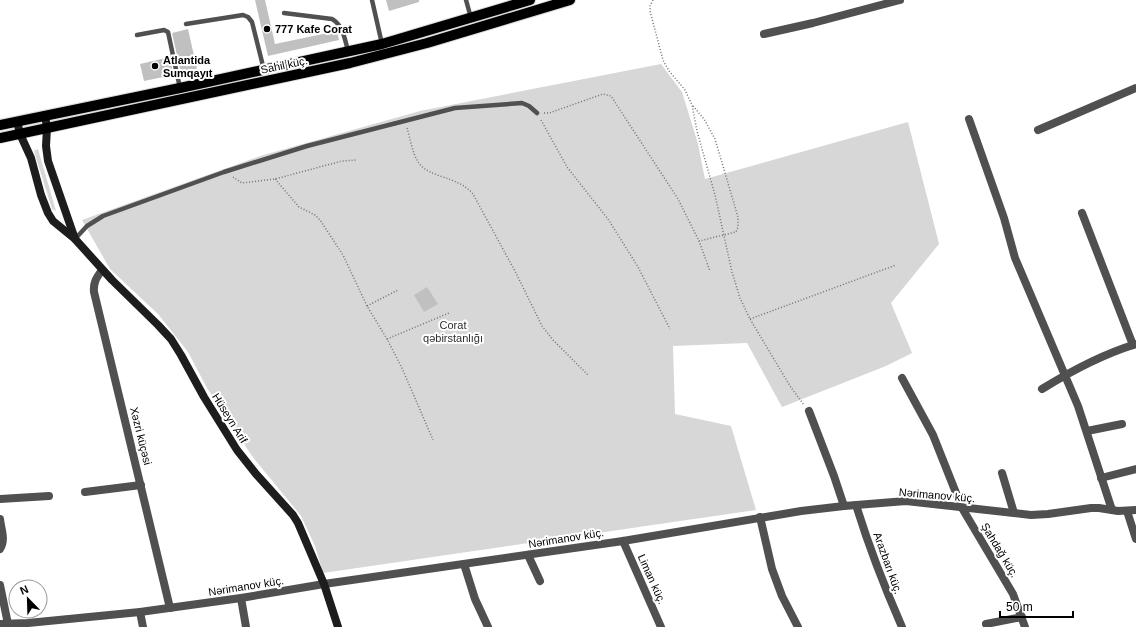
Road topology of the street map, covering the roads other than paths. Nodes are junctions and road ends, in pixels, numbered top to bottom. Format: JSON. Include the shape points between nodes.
{"nodes":[{"id":1,"x":372,"y":0,"type":"edge"},
{"id":2,"x":466,"y":0,"type":"edge"},
{"id":3,"x":530,"y":0,"type":"edge"},
{"id":4,"x":570,"y":0,"type":"edge"},
{"id":5,"x":900,"y":0,"type":"edge"},
{"id":6,"x":284,"y":13,"type":"dead end"},
{"id":7,"x":472,"y":18,"type":"junction"},
{"id":8,"x":186,"y":24,"type":"dead end"},
{"id":9,"x":764,"y":34,"type":"dead end"},
{"id":10,"x":137,"y":35,"type":"dead end"},
{"id":11,"x":382,"y":44,"type":"junction"},
{"id":12,"x":348,"y":51,"type":"junction"},
{"id":13,"x":264,"y":70,"type":"junction"},
{"id":14,"x":180,"y":88,"type":"junction"},
{"id":15,"x":1136,"y":88,"type":"edge"},
{"id":16,"x":537,"y":113,"type":"road end"},
{"id":17,"x":45,"y":115,"type":"junction"},
{"id":18,"x":969,"y":119,"type":"dead end"},
{"id":19,"x":17,"y":121,"type":"junction"},
{"id":20,"x":0,"y":124,"type":"edge"},
{"id":21,"x":47,"y":128,"type":"junction"},
{"id":22,"x":1038,"y":130,"type":"dead end"},
{"id":23,"x":20,"y":134,"type":"junction"},
{"id":24,"x":0,"y":138,"type":"edge"},
{"id":25,"x":1082,"y":213,"type":"dead end"},
{"id":26,"x":75,"y":239,"type":"junction"},
{"id":27,"x":102,"y":270,"type":"junction"},
{"id":28,"x":1135,"y":344,"type":"edge"},
{"id":29,"x":1065,"y":374,"type":"junction"},
{"id":30,"x":902,"y":378,"type":"dead end"},
{"id":31,"x":1042,"y":388,"type":"dead end"},
{"id":32,"x":809,"y":411,"type":"road end"},
{"id":33,"x":1122,"y":424,"type":"dead end"},
{"id":34,"x":1087,"y":431,"type":"junction"},
{"id":35,"x":1136,"y":469,"type":"edge"},
{"id":36,"x":1002,"y":474,"type":"dead end"},
{"id":37,"x":1102,"y":478,"type":"junction"},
{"id":38,"x":141,"y":485,"type":"junction"},
{"id":39,"x":85,"y":492,"type":"dead end"},
{"id":40,"x":48,"y":496,"type":"dead end"},
{"id":41,"x":0,"y":499,"type":"edge"},
{"id":42,"x":856,"y":505,"type":"junction"},
{"id":43,"x":844,"y":506,"type":"junction"},
{"id":44,"x":962,"y":508,"type":"junction"},
{"id":45,"x":1112,"y":510,"type":"junction"},
{"id":46,"x":1132,"y":510,"type":"edge"},
{"id":47,"x":1014,"y":513,"type":"junction"},
{"id":48,"x":760,"y":517,"type":"junction"},
{"id":49,"x":0,"y":519,"type":"edge"},
{"id":50,"x":1136,"y":539,"type":"edge"},
{"id":51,"x":623,"y":541,"type":"junction"},
{"id":52,"x":0,"y":549,"type":"edge"},
{"id":53,"x":528,"y":555,"type":"junction"},
{"id":54,"x":464,"y":564,"type":"junction"},
{"id":55,"x":540,"y":581,"type":"dead end"},
{"id":56,"x":324,"y":584,"type":"junction"},
{"id":57,"x":0,"y":585,"type":"edge"},
{"id":58,"x":242,"y":598,"type":"junction"},
{"id":59,"x":170,"y":608,"type":"junction"},
{"id":60,"x":140,"y":612,"type":"junction"},
{"id":61,"x":1022,"y":617,"type":"junction"},
{"id":62,"x":4,"y":624,"type":"edge"},
{"id":63,"x":986,"y":624,"type":"dead end"},
{"id":64,"x":28,"y":625,"type":"edge"},
{"id":65,"x":144,"y":627,"type":"edge"},
{"id":66,"x":246,"y":627,"type":"edge"},
{"id":67,"x":338,"y":627,"type":"edge"},
{"id":68,"x":488,"y":627,"type":"edge"},
{"id":69,"x":661,"y":627,"type":"edge"},
{"id":70,"x":798,"y":627,"type":"edge"},
{"id":71,"x":902,"y":627,"type":"edge"},
{"id":72,"x":1025,"y":627,"type":"edge"}],
"edges":[{"from":1,"to":11,"type":"lane"},
{"from":2,"to":7,"type":"lane"},
{"from":3,"to":7,"type":"main road","name":"Sahil küç."},
{"from":4,"to":21,"type":"main road","name":"Sahil küç.","via":[[385,55]]},
{"from":5,"to":9,"type":"street","via":[[813,24]]},
{"from":6,"to":12,"type":"lane","via":[[338,22]]},
{"from":7,"to":11,"type":"main road","name":"Sahil küç."},
{"from":8,"to":13,"type":"lane","via":[[243,15],[248,17],[252,22]]},
{"from":10,"to":14,"type":"lane","via":[[164,30],[168,32]]},
{"from":11,"to":12,"type":"main road","name":"Sahil küç."},
{"from":12,"to":13,"type":"main road","name":"Sahil küç."},
{"from":13,"to":14,"type":"main road","name":"Sahil küç."},
{"from":14,"to":17,"type":"main road","name":"Sahil küç."},
{"from":15,"to":22,"type":"street"},
{"from":16,"to":26,"type":"lane","via":[[522,103],[455,108],[307,146],[224,172],[99,218]]},
{"from":17,"to":19,"type":"main road","name":"Sahil küç."},
{"from":17,"to":21,"type":"street"},
{"from":18,"to":29,"type":"street","via":[[1004,218],[1015,258]]},
{"from":19,"to":20,"type":"main road","name":"Sahil küç."},
{"from":19,"to":23,"type":"street"},
{"from":21,"to":23,"type":"main road","name":"Sahil küç."},
{"from":21,"to":26,"type":"street","via":[[48,161]]},
{"from":23,"to":24,"type":"main road","name":"Sahil küç."},
{"from":23,"to":26,"type":"street","via":[[48,213],[60,228]]},
{"from":25,"to":28,"type":"street"},
{"from":26,"to":27,"type":"street","name":"Hüseyn Arif"},
{"from":27,"to":38,"type":"street","name":"Xəzri küçəsi","via":[[95,281],[94,292]]},
{"from":27,"to":56,"type":"street","name":"Hüseyn Arif","via":[[158,325],[181,354],[237,450],[293,515]]},
{"from":28,"to":29,"type":"street"},
{"from":29,"to":31,"type":"street"},
{"from":29,"to":34,"type":"street"},
{"from":30,"to":44,"type":"street","name":"Şahdağ küç.","via":[[933,436]]},
{"from":32,"to":43,"type":"street"},
{"from":33,"to":34,"type":"street"},
{"from":34,"to":37,"type":"street"},
{"from":35,"to":37,"type":"street"},
{"from":36,"to":47,"type":"street"},
{"from":37,"to":45,"type":"street"},
{"from":38,"to":39,"type":"street"},
{"from":38,"to":59,"type":"street","name":"Xəzri küçəsi"},
{"from":40,"to":41,"type":"street"},
{"from":42,"to":43,"type":"street","name":"Nərimanov küç."},
{"from":42,"to":44,"type":"street","name":"Nərimanov küç.","via":[[906,501]]},
{"from":42,"to":71,"type":"street","name":"Arazbarı küç.","via":[[874,562]]},
{"from":43,"to":48,"type":"street","name":"Nərimanov küç."},
{"from":44,"to":47,"type":"street","name":"Nərimanov küç."},
{"from":44,"to":61,"type":"street","name":"Şahdağ küç.","via":[[1013,594]]},
{"from":45,"to":46,"type":"street","name":"Nərimanov küç."},
{"from":45,"to":47,"type":"street","name":"Nərimanov küç.","via":[[1091,508],[1048,514]]},
{"from":46,"to":50,"type":"street"},
{"from":48,"to":51,"type":"street","name":"Nərimanov küç."},
{"from":48,"to":70,"type":"street","via":[[772,569]]},
{"from":49,"to":52,"type":"street","via":[[3,539]]},
{"from":51,"to":53,"type":"street","name":"Nərimanov küç."},
{"from":51,"to":69,"type":"street","name":"Liman küç."},
{"from":53,"to":54,"type":"street","name":"Nərimanov küç."},
{"from":53,"to":55,"type":"street"},
{"from":54,"to":56,"type":"street","name":"Nərimanov küç."},
{"from":54,"to":68,"type":"street","via":[[475,599]]},
{"from":56,"to":58,"type":"street","name":"Nərimanov küç."},
{"from":56,"to":67,"type":"street","name":"Hüseyn Arif"},
{"from":57,"to":62,"type":"street"},
{"from":58,"to":59,"type":"street","name":"Nərimanov küç."},
{"from":58,"to":66,"type":"street"},
{"from":59,"to":60,"type":"street","name":"Nərimanov küç."},
{"from":60,"to":64,"type":"street","name":"Nərimanov küç."},
{"from":60,"to":65,"type":"street"},
{"from":61,"to":63,"type":"street"},
{"from":61,"to":72,"type":"street","name":"Şahdağ küç."},
{"from":62,"to":64,"type":"street","name":"Nərimanov küç."}]}
